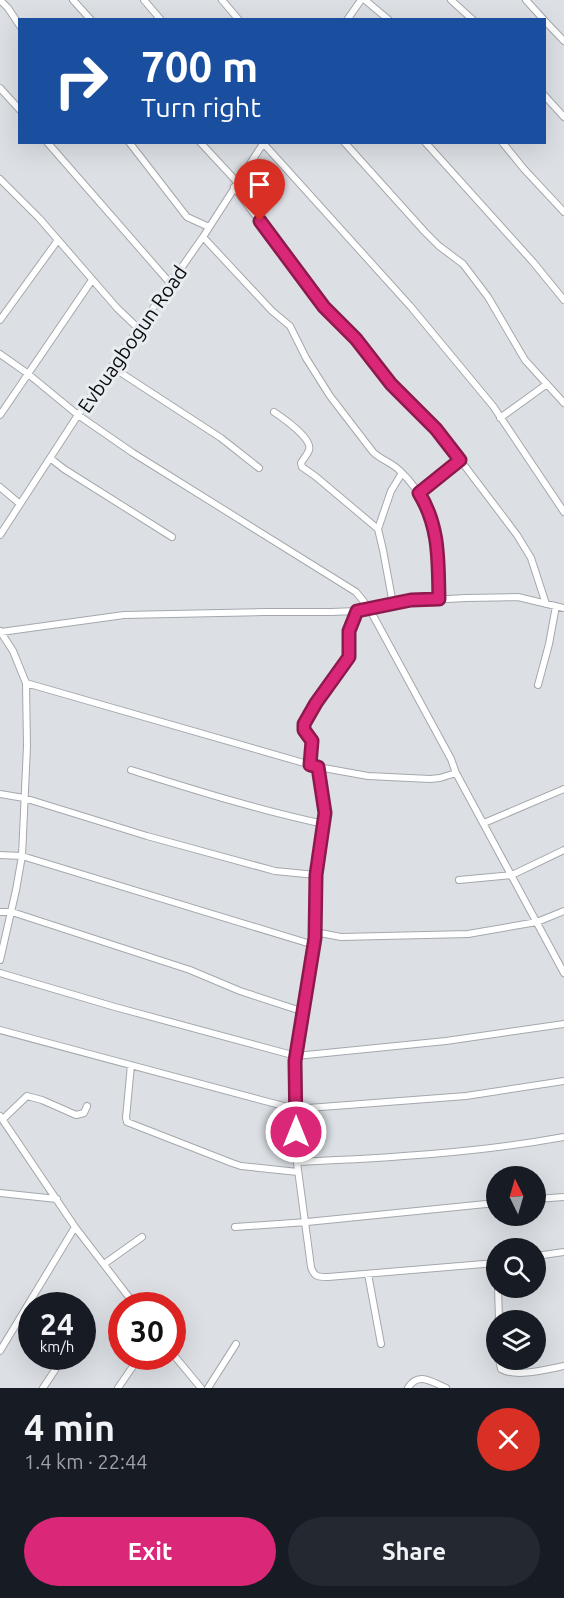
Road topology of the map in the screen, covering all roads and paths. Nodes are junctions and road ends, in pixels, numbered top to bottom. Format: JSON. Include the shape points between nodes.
{"nodes":[{"id":1,"x":0,"y":0,"type":"edge"},
{"id":2,"x":73,"y":0,"type":"edge"},
{"id":3,"x":144,"y":0,"type":"edge"},
{"id":4,"x":222,"y":0,"type":"edge"},
{"id":5,"x":361,"y":0,"type":"edge"},
{"id":6,"x":451,"y":0,"type":"edge"},
{"id":7,"x":526,"y":0,"type":"edge"},
{"id":8,"x":89,"y":18,"type":"edge"},
{"id":9,"x":159,"y":18,"type":"edge"},
{"id":10,"x":237,"y":18,"type":"edge"},
{"id":11,"x":348,"y":18,"type":"edge"},
{"id":12,"x":386,"y":18,"type":"edge"},
{"id":13,"x":470,"y":18,"type":"edge"},
{"id":14,"x":542,"y":18,"type":"edge"},
{"id":15,"x":546,"y":22,"type":"edge"},
{"id":16,"x":18,"y":23,"type":"edge"},
{"id":17,"x":564,"y":42,"type":"edge"},
{"id":18,"x":0,"y":88,"type":"edge"},
{"id":19,"x":546,"y":97,"type":"edge"},
{"id":20,"x":18,"y":108,"type":"edge"},
{"id":21,"x":564,"y":117,"type":"edge"},
{"id":22,"x":49,"y":144,"type":"edge"},
{"id":23,"x":131,"y":144,"type":"edge"},
{"id":24,"x":202,"y":144,"type":"edge"},
{"id":25,"x":263,"y":144,"type":"edge"},
{"id":26,"x":265,"y":144,"type":"edge"},
{"id":27,"x":346,"y":144,"type":"edge"},
{"id":28,"x":427,"y":144,"type":"edge"},
{"id":29,"x":504,"y":144,"type":"edge"},
{"id":30,"x":0,"y":179,"type":"edge"},
{"id":31,"x":236,"y":184,"type":"junction"},
{"id":32,"x":564,"y":212,"type":"edge"},
{"id":33,"x":209,"y":227,"type":"junction"},
{"id":34,"x":202,"y":237,"type":"junction"},
{"id":35,"x":58,"y":240,"type":"junction"},
{"id":36,"x":92,"y":280,"type":"junction"},
{"id":37,"x":170,"y":283,"type":"junction"},
{"id":38,"x":564,"y":300,"type":"edge"},
{"id":39,"x":0,"y":320,"type":"edge"},
{"id":40,"x":139,"y":329,"type":"junction"},
{"id":41,"x":0,"y":354,"type":"edge"},
{"id":42,"x":112,"y":367,"type":"junction"},
{"id":43,"x":27,"y":373,"type":"junction"},
{"id":44,"x":547,"y":384,"type":"junction"},
{"id":45,"x":564,"y":403,"type":"edge"},
{"id":46,"x":274,"y":412,"type":"dead end"},
{"id":47,"x":0,"y":414,"type":"edge"},
{"id":48,"x":78,"y":415,"type":"junction"},
{"id":49,"x":500,"y":417,"type":"junction"},
{"id":50,"x":50,"y":458,"type":"junction"},
{"id":51,"x":460,"y":460,"type":"junction"},
{"id":52,"x":259,"y":468,"type":"dead end"},
{"id":53,"x":402,"y":473,"type":"junction"},
{"id":54,"x":0,"y":487,"type":"edge"},
{"id":55,"x":419,"y":493,"type":"junction"},
{"id":56,"x":20,"y":504,"type":"junction"},
{"id":57,"x":564,"y":512,"type":"edge"},
{"id":58,"x":378,"y":529,"type":"junction"},
{"id":59,"x":0,"y":535,"type":"edge"},
{"id":60,"x":172,"y":537,"type":"dead end"},
{"id":61,"x":439,"y":599,"type":"junction"},
{"id":62,"x":393,"y":604,"type":"junction"},
{"id":63,"x":546,"y":604,"type":"junction"},
{"id":64,"x":556,"y":606,"type":"junction"},
{"id":65,"x":369,"y":608,"type":"junction"},
{"id":66,"x":564,"y":608,"type":"edge"},
{"id":67,"x":357,"y":611,"type":"junction"},
{"id":68,"x":1,"y":631,"type":"edge"},
{"id":69,"x":27,"y":683,"type":"junction"},
{"id":70,"x":538,"y":685,"type":"dead end"},
{"id":71,"x":310,"y":765,"type":"junction"},
{"id":72,"x":318,"y":767,"type":"junction"},
{"id":73,"x":131,"y":770,"type":"dead end"},
{"id":74,"x":456,"y":773,"type":"junction"},
{"id":75,"x":564,"y":789,"type":"edge"},
{"id":76,"x":0,"y":794,"type":"edge"},
{"id":77,"x":24,"y":798,"type":"junction"},
{"id":78,"x":484,"y":823,"type":"junction"},
{"id":79,"x":324,"y":824,"type":"junction"},
{"id":80,"x":564,"y":850,"type":"edge"},
{"id":81,"x":0,"y":855,"type":"edge"},
{"id":82,"x":22,"y":856,"type":"junction"},
{"id":83,"x":512,"y":874,"type":"junction"},
{"id":84,"x":316,"y":875,"type":"junction"},
{"id":85,"x":459,"y":880,"type":"dead end"},
{"id":86,"x":564,"y":911,"type":"edge"},
{"id":87,"x":0,"y":912,"type":"edge"},
{"id":88,"x":12,"y":912,"type":"junction"},
{"id":89,"x":537,"y":922,"type":"junction"},
{"id":90,"x":315,"y":932,"type":"junction"},
{"id":91,"x":314,"y":945,"type":"junction"},
{"id":92,"x":0,"y":960,"type":"edge"},
{"id":93,"x":0,"y":973,"type":"edge"},
{"id":94,"x":564,"y":973,"type":"edge"},
{"id":95,"x":304,"y":1012,"type":"junction"},
{"id":96,"x":564,"y":1024,"type":"edge"},
{"id":97,"x":0,"y":1030,"type":"edge"},
{"id":98,"x":296,"y":1056,"type":"junction"},
{"id":99,"x":131,"y":1065,"type":"junction"},
{"id":100,"x":564,"y":1081,"type":"edge"},
{"id":101,"x":87,"y":1106,"type":"dead end"},
{"id":102,"x":295,"y":1109,"type":"junction"},
{"id":103,"x":2,"y":1117,"type":"edge"},
{"id":104,"x":564,"y":1137,"type":"edge"},
{"id":105,"x":297,"y":1162,"type":"junction"},
{"id":106,"x":298,"y":1173,"type":"junction"},
{"id":107,"x":0,"y":1193,"type":"edge"},
{"id":108,"x":564,"y":1197,"type":"edge"},
{"id":109,"x":546,"y":1198,"type":"edge"},
{"id":110,"x":57,"y":1199,"type":"junction"},
{"id":111,"x":486,"y":1204,"type":"edge"},
{"id":112,"x":304,"y":1222,"type":"junction"},
{"id":113,"x":75,"y":1227,"type":"junction"},
{"id":114,"x":235,"y":1227,"type":"dead end"},
{"id":115,"x":142,"y":1237,"type":"dead end"},
{"id":116,"x":564,"y":1252,"type":"edge"},
{"id":117,"x":546,"y":1255,"type":"edge"},
{"id":118,"x":105,"y":1264,"type":"junction"},
{"id":119,"x":486,"y":1264,"type":"edge"},
{"id":120,"x":368,"y":1274,"type":"junction"},
{"id":121,"x":125,"y":1292,"type":"edge"},
{"id":122,"x":236,"y":1344,"type":"dead end"},
{"id":123,"x":381,"y":1344,"type":"dead end"},
{"id":124,"x":0,"y":1351,"type":"edge"},
{"id":125,"x":564,"y":1366,"type":"edge"},
{"id":126,"x":546,"y":1369,"type":"edge"},
{"id":127,"x":55,"y":1370,"type":"dead end"},
{"id":128,"x":131,"y":1370,"type":"edge"},
{"id":129,"x":186,"y":1370,"type":"edge"},
{"id":130,"x":503,"y":1370,"type":"edge"},
{"id":131,"x":541,"y":1370,"type":"edge"},
{"id":132,"x":194,"y":1380,"type":"junction"},
{"id":133,"x":43,"y":1388,"type":"edge"},
{"id":134,"x":118,"y":1388,"type":"edge"},
{"id":135,"x":189,"y":1388,"type":"edge"},
{"id":136,"x":201,"y":1388,"type":"edge"},
{"id":137,"x":208,"y":1388,"type":"edge"},
{"id":138,"x":408,"y":1388,"type":"edge"},
{"id":139,"x":446,"y":1388,"type":"edge"}],
"edges":[{"from":1,"to":16,"type":"street"},
{"from":2,"to":8,"type":"street"},
{"from":3,"to":9,"type":"street"},
{"from":4,"to":10,"type":"street"},
{"from":5,"to":11,"type":"street"},
{"from":5,"to":12,"type":"street"},
{"from":6,"to":13,"type":"street"},
{"from":7,"to":14,"type":"street"},
{"from":15,"to":17,"type":"street"},
{"from":18,"to":20,"type":"street"},
{"from":19,"to":21,"type":"street"},
{"from":22,"to":37,"type":"street"},
{"from":23,"to":33,"type":"street","via":[[187,217]]},
{"from":24,"to":31,"type":"street"},
{"from":25,"to":31,"type":"street","name":"Evbuagbogun Road"},
{"from":26,"to":49,"type":"street","via":[[411,307]]},
{"from":27,"to":44,"type":"street","via":[[424,231],[463,264],[488,297],[525,360]]},
{"from":28,"to":38,"type":"street"},
{"from":29,"to":32,"type":"street"},
{"from":30,"to":35,"type":"street"},
{"from":31,"to":33,"type":"street","name":"Evbuagbogun Road"},
{"from":31,"to":51,"type":"street","via":[[324,307]]},
{"from":33,"to":34,"type":"street","name":"Evbuagbogun Road"},
{"from":34,"to":37,"type":"street","name":"Evbuagbogun Road"},
{"from":34,"to":53,"type":"street","via":[[290,326],[337,405],[380,459]]},
{"from":35,"to":36,"type":"street"},
{"from":35,"to":39,"type":"street"},
{"from":36,"to":40,"type":"street"},
{"from":36,"to":43,"type":"street"},
{"from":37,"to":40,"type":"street","name":"Evbuagbogun Road"},
{"from":40,"to":42,"type":"street","name":"Evbuagbogun Road"},
{"from":41,"to":43,"type":"street"},
{"from":42,"to":48,"type":"street","name":"Evbuagbogun Road"},
{"from":42,"to":52,"type":"street","via":[[221,438]]},
{"from":43,"to":47,"type":"street"},
{"from":43,"to":48,"type":"street"},
{"from":44,"to":45,"type":"street"},
{"from":44,"to":49,"type":"street"},
{"from":46,"to":58,"type":"street","via":[[292,424],[309,444],[302,467]]},
{"from":48,"to":50,"type":"street","name":"Evbuagbogun Road"},
{"from":48,"to":65,"type":"street","via":[[344,583]]},
{"from":49,"to":57,"type":"street"},
{"from":50,"to":56,"type":"street","name":"Evbuagbogun Road"},
{"from":50,"to":60,"type":"street"},
{"from":51,"to":55,"type":"street"},
{"from":51,"to":63,"type":"street","via":[[531,558]]},
{"from":53,"to":55,"type":"street"},
{"from":53,"to":58,"type":"street"},
{"from":54,"to":56,"type":"street"},
{"from":55,"to":61,"type":"street","via":[[438,546]]},
{"from":56,"to":59,"type":"street","name":"Evbuagbogun Road"},
{"from":58,"to":62,"type":"street"},
{"from":61,"to":62,"type":"street"},
{"from":61,"to":63,"type":"street","via":[[518,597]]},
{"from":62,"to":65,"type":"street"},
{"from":63,"to":64,"type":"street"},
{"from":64,"to":66,"type":"street"},
{"from":64,"to":70,"type":"street"},
{"from":65,"to":67,"type":"street"},
{"from":65,"to":74,"type":"street"},
{"from":67,"to":68,"type":"street","via":[[124,615]]},
{"from":67,"to":71,"type":"street","via":[[349,631],[349,657],[304,724],[312,741]]},
{"from":68,"to":69,"type":"street"},
{"from":69,"to":71,"type":"street"},
{"from":69,"to":77,"type":"street"},
{"from":71,"to":72,"type":"street"},
{"from":72,"to":74,"type":"street","via":[[368,776],[430,779]]},
{"from":72,"to":79,"type":"street"},
{"from":73,"to":79,"type":"street","via":[[241,805]]},
{"from":74,"to":78,"type":"street"},
{"from":75,"to":78,"type":"street"},
{"from":76,"to":77,"type":"street"},
{"from":77,"to":82,"type":"street"},
{"from":77,"to":84,"type":"street","via":[[275,871]]},
{"from":78,"to":83,"type":"street"},
{"from":79,"to":84,"type":"street"},
{"from":80,"to":83,"type":"street"},
{"from":81,"to":82,"type":"street"},
{"from":82,"to":88,"type":"street"},
{"from":82,"to":91,"type":"street"},
{"from":83,"to":85,"type":"street"},
{"from":83,"to":89,"type":"street"},
{"from":84,"to":90,"type":"street"},
{"from":86,"to":89,"type":"street"},
{"from":87,"to":88,"type":"street"},
{"from":88,"to":92,"type":"street"},
{"from":88,"to":95,"type":"street"},
{"from":89,"to":90,"type":"street","via":[[468,934],[341,937]]},
{"from":89,"to":94,"type":"street"},
{"from":90,"to":91,"type":"street"},
{"from":91,"to":95,"type":"street"},
{"from":93,"to":98,"type":"street"},
{"from":95,"to":98,"type":"street"},
{"from":96,"to":98,"type":"street"},
{"from":97,"to":99,"type":"street"},
{"from":98,"to":102,"type":"street"},
{"from":99,"to":102,"type":"street"},
{"from":99,"to":106,"type":"street","via":[[128,1122],[241,1166]]},
{"from":100,"to":102,"type":"street","via":[[466,1096]]},
{"from":101,"to":103,"type":"street","via":[[84,1113],[76,1115],[27,1096]]},
{"from":102,"to":105,"type":"street"},
{"from":103,"to":110,"type":"street"},
{"from":104,"to":105,"type":"street","via":[[405,1157]]},
{"from":105,"to":106,"type":"street"},
{"from":106,"to":112,"type":"street"},
{"from":107,"to":110,"type":"street"},
{"from":108,"to":109,"type":"street"},
{"from":110,"to":113,"type":"street"},
{"from":111,"to":112,"type":"street"},
{"from":112,"to":114,"type":"street"},
{"from":112,"to":120,"type":"street","via":[[315,1275]]},
{"from":113,"to":118,"type":"street"},
{"from":113,"to":124,"type":"street"},
{"from":115,"to":118,"type":"street"},
{"from":116,"to":117,"type":"street"},
{"from":118,"to":121,"type":"street"},
{"from":119,"to":120,"type":"street"},
{"from":120,"to":123,"type":"street"},
{"from":122,"to":137,"type":"street"},
{"from":125,"to":126,"type":"street"},
{"from":127,"to":133,"type":"street"},
{"from":128,"to":134,"type":"street"},
{"from":129,"to":132,"type":"street"},
{"from":130,"to":131,"type":"street"},
{"from":132,"to":135,"type":"street"},
{"from":132,"to":136,"type":"street"},
{"from":138,"to":139,"type":"street","via":[[419,1379]]}]}
